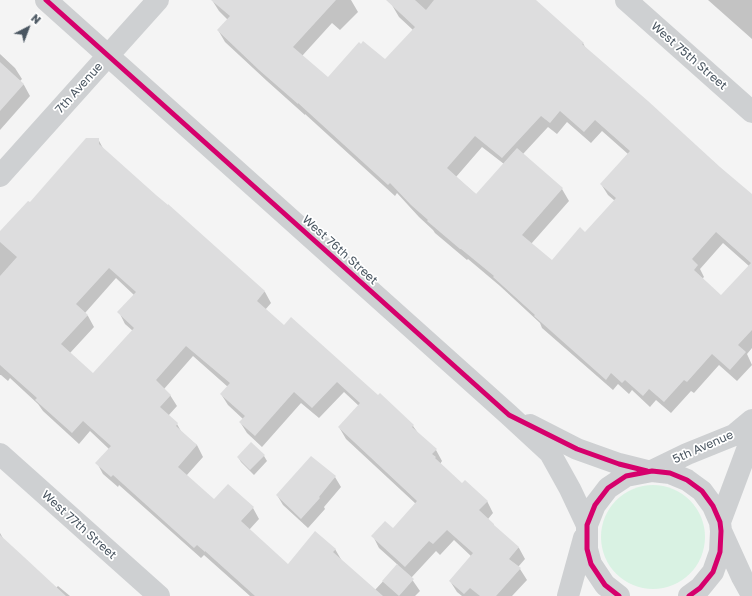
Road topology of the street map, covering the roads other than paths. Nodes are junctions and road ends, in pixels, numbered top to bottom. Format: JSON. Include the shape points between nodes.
{"nodes":[{"id":1,"x":46,"y":0,"type":"edge"},
{"id":2,"x":158,"y":0,"type":"edge"},
{"id":3,"x":626,"y":0,"type":"edge"},
{"id":4,"x":107,"y":56,"type":"junction"},
{"id":5,"x":752,"y":112,"type":"edge"},
{"id":6,"x":0,"y":176,"type":"edge"},
{"id":7,"x":510,"y":415,"type":"junction"},
{"id":8,"x":752,"y":420,"type":"edge"},
{"id":9,"x":752,"y":442,"type":"edge"},
{"id":10,"x":0,"y":454,"type":"edge"},
{"id":11,"x":650,"y":471,"type":"junction"},
{"id":12,"x":587,"y":527,"type":"junction"},
{"id":13,"x":720,"y":527,"type":"junction"},
{"id":14,"x":752,"y":595,"type":"edge"},
{"id":15,"x":159,"y":596,"type":"edge"},
{"id":16,"x":568,"y":596,"type":"edge"},
{"id":17,"x":619,"y":596,"type":"edge"},
{"id":18,"x":689,"y":596,"type":"edge"}],
"edges":[{"from":1,"to":4,"type":"street","name":"West 76th Street"},
{"from":2,"to":4,"type":"street","name":"7th Avenue"},
{"from":3,"to":5,"type":"street","name":"West 75th Street"},
{"from":4,"to":6,"type":"street","name":"7th Avenue"},
{"from":4,"to":7,"type":"street","name":"West 76th Street"},
{"from":7,"to":11,"type":"street","name":"West 76th Street","via":[[577,449],[619,464]]},
{"from":7,"to":12,"type":"street","name":"West 76th Street","via":[[550,453]]},
{"from":8,"to":11,"type":"street","name":"5th Avenue","via":[[734,435]]},
{"from":9,"to":13,"type":"street","name":"5th Avenue"},
{"from":10,"to":15,"type":"street","name":"West 77th Street"},
{"from":11,"to":12,"type":"street","via":[[626,476],[608,488],[595,505]]},
{"from":11,"to":13,"type":"street","name":"West 76th Street","via":[[670,473],[687,480],[702,491],[713,506]]},
{"from":12,"to":16,"type":"street"},
{"from":12,"to":17,"type":"street","via":[[587,549],[591,564],[605,585]]},
{"from":13,"to":14,"type":"street"},
{"from":13,"to":18,"type":"street","via":[[720,552],[713,572],[700,588]]}]}
